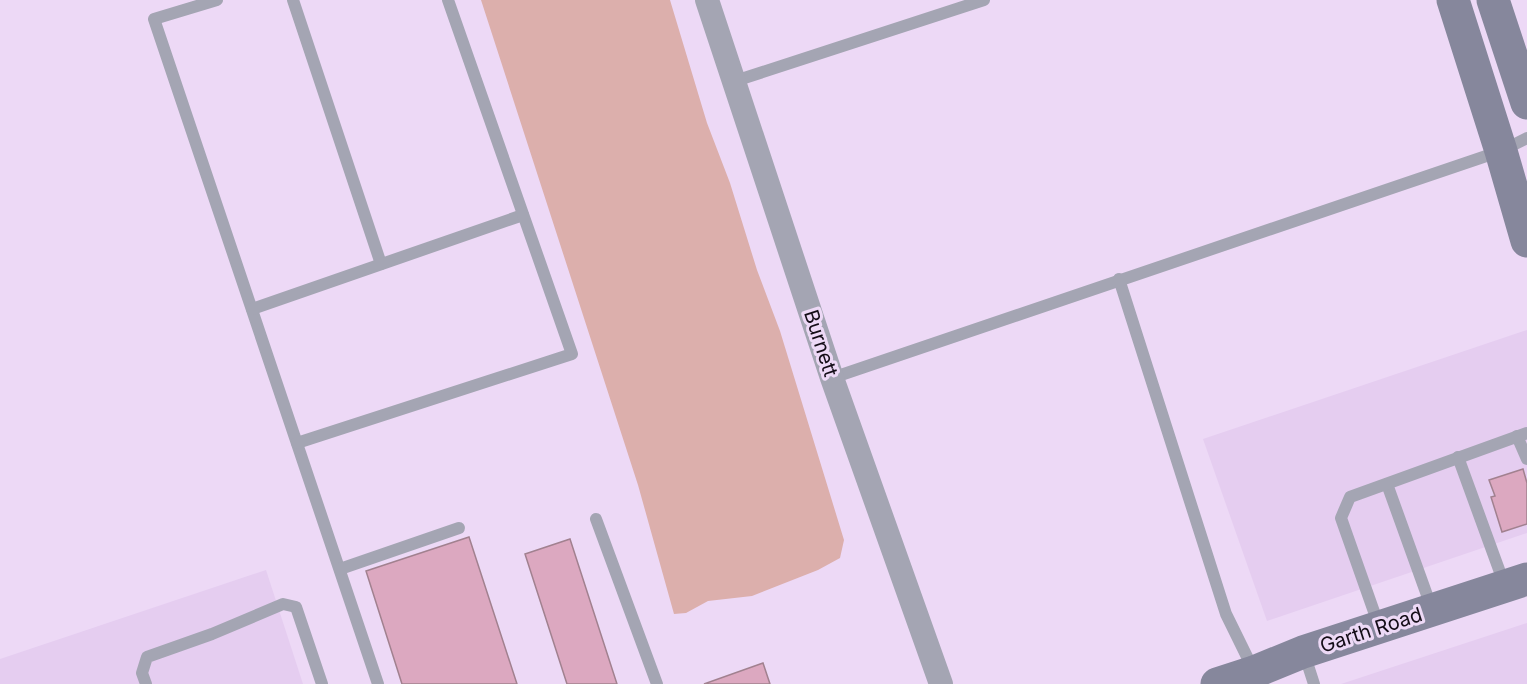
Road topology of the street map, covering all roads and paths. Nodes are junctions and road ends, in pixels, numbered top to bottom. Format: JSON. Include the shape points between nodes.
{"nodes":[{"id":1,"x":217,"y":0,"type":"edge"},
{"id":2,"x":293,"y":0,"type":"edge"},
{"id":3,"x":448,"y":0,"type":"edge"},
{"id":4,"x":707,"y":0,"type":"edge"},
{"id":5,"x":984,"y":0,"type":"edge"},
{"id":6,"x":1453,"y":0,"type":"edge"},
{"id":7,"x":1493,"y":0,"type":"edge"},
{"id":8,"x":735,"y":81,"type":"junction"},
{"id":9,"x":1527,"y":103,"type":"edge"},
{"id":10,"x":1514,"y":145,"type":"edge"},
{"id":11,"x":523,"y":215,"type":"junction"},
{"id":12,"x":1527,"y":241,"type":"edge"},
{"id":13,"x":381,"y":264,"type":"junction"},
{"id":14,"x":1119,"y":279,"type":"junction"},
{"id":15,"x":252,"y":309,"type":"junction"},
{"id":16,"x":832,"y":378,"type":"junction"},
{"id":17,"x":1522,"y":434,"type":"edge"},
{"id":18,"x":297,"y":443,"type":"junction"},
{"id":19,"x":1458,"y":457,"type":"junction"},
{"id":20,"x":1527,"y":459,"type":"edge"},
{"id":21,"x":1387,"y":483,"type":"junction"},
{"id":22,"x":596,"y":519,"type":"dead end"},
{"id":23,"x":459,"y":528,"type":"dead end"},
{"id":24,"x":340,"y":569,"type":"junction"},
{"id":25,"x":1516,"y":582,"type":"edge"},
{"id":26,"x":1432,"y":610,"type":"junction"},
{"id":27,"x":1380,"y":627,"type":"junction"},
{"id":28,"x":1303,"y":652,"type":"junction"},
{"id":29,"x":1254,"y":672,"type":"junction"},
{"id":30,"x":146,"y":684,"type":"edge"},
{"id":31,"x":322,"y":684,"type":"edge"},
{"id":32,"x":378,"y":684,"type":"edge"},
{"id":33,"x":657,"y":684,"type":"edge"},
{"id":34,"x":941,"y":684,"type":"edge"},
{"id":35,"x":1216,"y":684,"type":"edge"},
{"id":36,"x":1314,"y":684,"type":"edge"}],
"edges":[{"from":1,"to":15,"type":"lane","via":[[154,19]]},
{"from":2,"to":13,"type":"lane"},
{"from":3,"to":11,"type":"lane"},
{"from":4,"to":8,"type":"street","name":"Burnett"},
{"from":5,"to":8,"type":"lane"},
{"from":6,"to":10,"type":"main road"},
{"from":7,"to":9,"type":"main road"},
{"from":8,"to":16,"type":"street","name":"Burnett"},
{"from":10,"to":12,"type":"main road"},
{"from":10,"to":14,"type":"lane"},
{"from":11,"to":13,"type":"lane"},
{"from":11,"to":18,"type":"lane","via":[[572,354]]},
{"from":13,"to":15,"type":"lane"},
{"from":14,"to":16,"type":"lane"},
{"from":14,"to":29,"type":"lane","via":[[1226,614]]},
{"from":15,"to":18,"type":"lane"},
{"from":16,"to":34,"type":"street","name":"Burnett"},
{"from":17,"to":19,"type":"lane"},
{"from":17,"to":20,"type":"lane"},
{"from":18,"to":24,"type":"lane"},
{"from":19,"to":21,"type":"lane"},
{"from":19,"to":25,"type":"lane"},
{"from":21,"to":26,"type":"lane"},
{"from":21,"to":27,"type":"lane","via":[[1350,497],[1341,518]]},
{"from":22,"to":33,"type":"lane"},
{"from":23,"to":24,"type":"lane"},
{"from":24,"to":32,"type":"lane"},
{"from":25,"to":26,"type":"main road","name":"Garth Road"},
{"from":26,"to":27,"type":"main road","name":"Garth Road"},
{"from":27,"to":28,"type":"main road","name":"Garth Road"},
{"from":28,"to":29,"type":"main road","name":"Garth Road"},
{"from":28,"to":36,"type":"lane"},
{"from":29,"to":35,"type":"main road","name":"Garth Road"},
{"from":30,"to":31,"type":"lane","via":[[142,673],[147,657],[283,604],[296,607]]}]}
